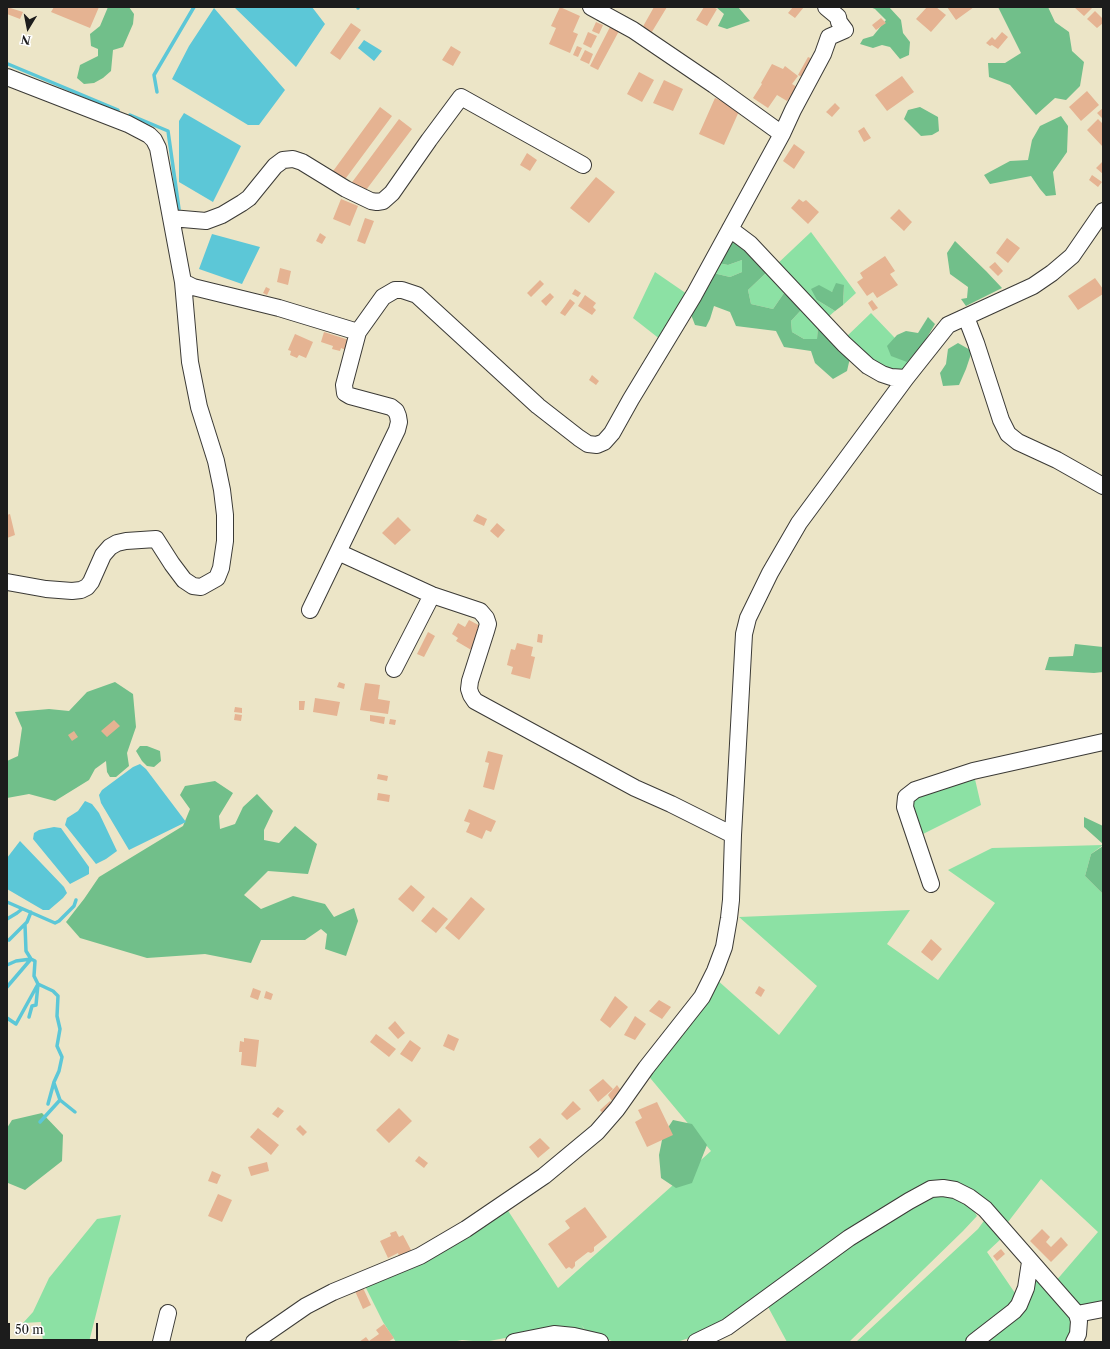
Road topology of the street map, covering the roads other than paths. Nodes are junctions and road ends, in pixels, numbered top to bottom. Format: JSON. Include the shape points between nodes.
{"nodes":[{"id":1,"x":591,"y":7,"type":"edge"},
{"id":2,"x":826,"y":7,"type":"edge"},
{"id":3,"x":7,"y":77,"type":"edge"},
{"id":4,"x":782,"y":134,"type":"junction"},
{"id":5,"x":582,"y":165,"type":"dead end"},
{"id":6,"x":1103,"y":211,"type":"edge"},
{"id":7,"x":171,"y":218,"type":"junction"},
{"id":8,"x":730,"y":229,"type":"junction"},
{"id":9,"x":183,"y":282,"type":"junction"},
{"id":10,"x":966,"y":317,"type":"junction"},
{"id":11,"x":358,"y":332,"type":"junction"},
{"id":12,"x":906,"y":378,"type":"junction"},
{"id":13,"x":1103,"y":486,"type":"edge"},
{"id":14,"x":338,"y":552,"type":"junction"},
{"id":15,"x":7,"y":582,"type":"edge"},
{"id":16,"x":432,"y":594,"type":"junction"},
{"id":17,"x":310,"y":610,"type":"dead end"},
{"id":18,"x":394,"y":669,"type":"dead end"},
{"id":19,"x":1103,"y":742,"type":"edge"},
{"id":20,"x":733,"y":835,"type":"junction"},
{"id":21,"x":932,"y":884,"type":"dead end"},
{"id":22,"x":1030,"y":1262,"type":"junction"},
{"id":23,"x":1103,"y":1309,"type":"edge"},
{"id":24,"x":168,"y":1313,"type":"dead end"},
{"id":25,"x":1077,"y":1314,"type":"junction"},
{"id":26,"x":161,"y":1342,"type":"edge"},
{"id":27,"x":254,"y":1342,"type":"edge"},
{"id":28,"x":514,"y":1342,"type":"edge"},
{"id":29,"x":600,"y":1342,"type":"edge"},
{"id":30,"x":696,"y":1342,"type":"edge"},
{"id":31,"x":974,"y":1342,"type":"edge"},
{"id":32,"x":1074,"y":1342,"type":"edge"}],
"edges":[{"from":1,"to":4,"type":"street","via":[[639,35]]},
{"from":2,"to":4,"type":"street","via":[[838,17],[845,30],[829,37],[823,54]]},
{"from":3,"to":7,"type":"street","via":[[149,134],[158,148]]},
{"from":4,"to":8,"type":"street"},
{"from":5,"to":7,"type":"street","via":[[461,97],[392,193],[383,201],[371,201],[302,162],[292,159],[283,160],[275,166],[249,198],[222,215],[206,221]]},
{"from":6,"to":10,"type":"street","via":[[1072,256],[1052,273],[1033,286]]},
{"from":7,"to":9,"type":"street"},
{"from":8,"to":11,"type":"street","via":[[612,434],[597,445],[588,444],[538,406],[417,295],[395,290],[383,297]]},
{"from":8,"to":12,"type":"street","via":[[750,244],[868,366],[891,377]]},
{"from":9,"to":11,"type":"street","via":[[193,287]]},
{"from":9,"to":15,"type":"street","via":[[190,362],[216,461],[225,515],[225,541],[217,578],[201,587],[193,586],[184,580],[156,539],[126,541],[110,547],[103,555],[91,582],[81,590],[46,589]]},
{"from":10,"to":12,"type":"street","via":[[948,325]]},
{"from":10,"to":13,"type":"street","via":[[1008,434],[1018,442]]},
{"from":11,"to":14,"type":"street","via":[[344,385],[345,393],[391,407],[396,411],[399,422]]},
{"from":12,"to":20,"type":"street","via":[[799,523],[748,618],[744,634]]},
{"from":14,"to":16,"type":"street"},
{"from":14,"to":17,"type":"street"},
{"from":16,"to":18,"type":"street"},
{"from":16,"to":20,"type":"street","via":[[480,611],[486,618],[488,624],[470,681],[469,689],[475,701],[635,788]]},
{"from":19,"to":21,"type":"street","via":[[973,771],[915,790],[906,797],[905,807]]},
{"from":20,"to":27,"type":"street","via":[[730,918],[715,972],[702,996],[606,1124],[544,1176],[466,1229],[420,1256],[306,1306]]},
{"from":22,"to":25,"type":"street"},
{"from":22,"to":30,"type":"street","via":[[985,1209],[969,1197],[955,1190],[930,1189],[849,1238],[727,1327]]},
{"from":22,"to":31,"type":"street","via":[[1026,1288],[1019,1305]]},
{"from":23,"to":25,"type":"street"},
{"from":24,"to":26,"type":"street"},
{"from":25,"to":32,"type":"street","via":[[1078,1334]]},
{"from":28,"to":29,"type":"street","via":[[554,1334]]}]}
